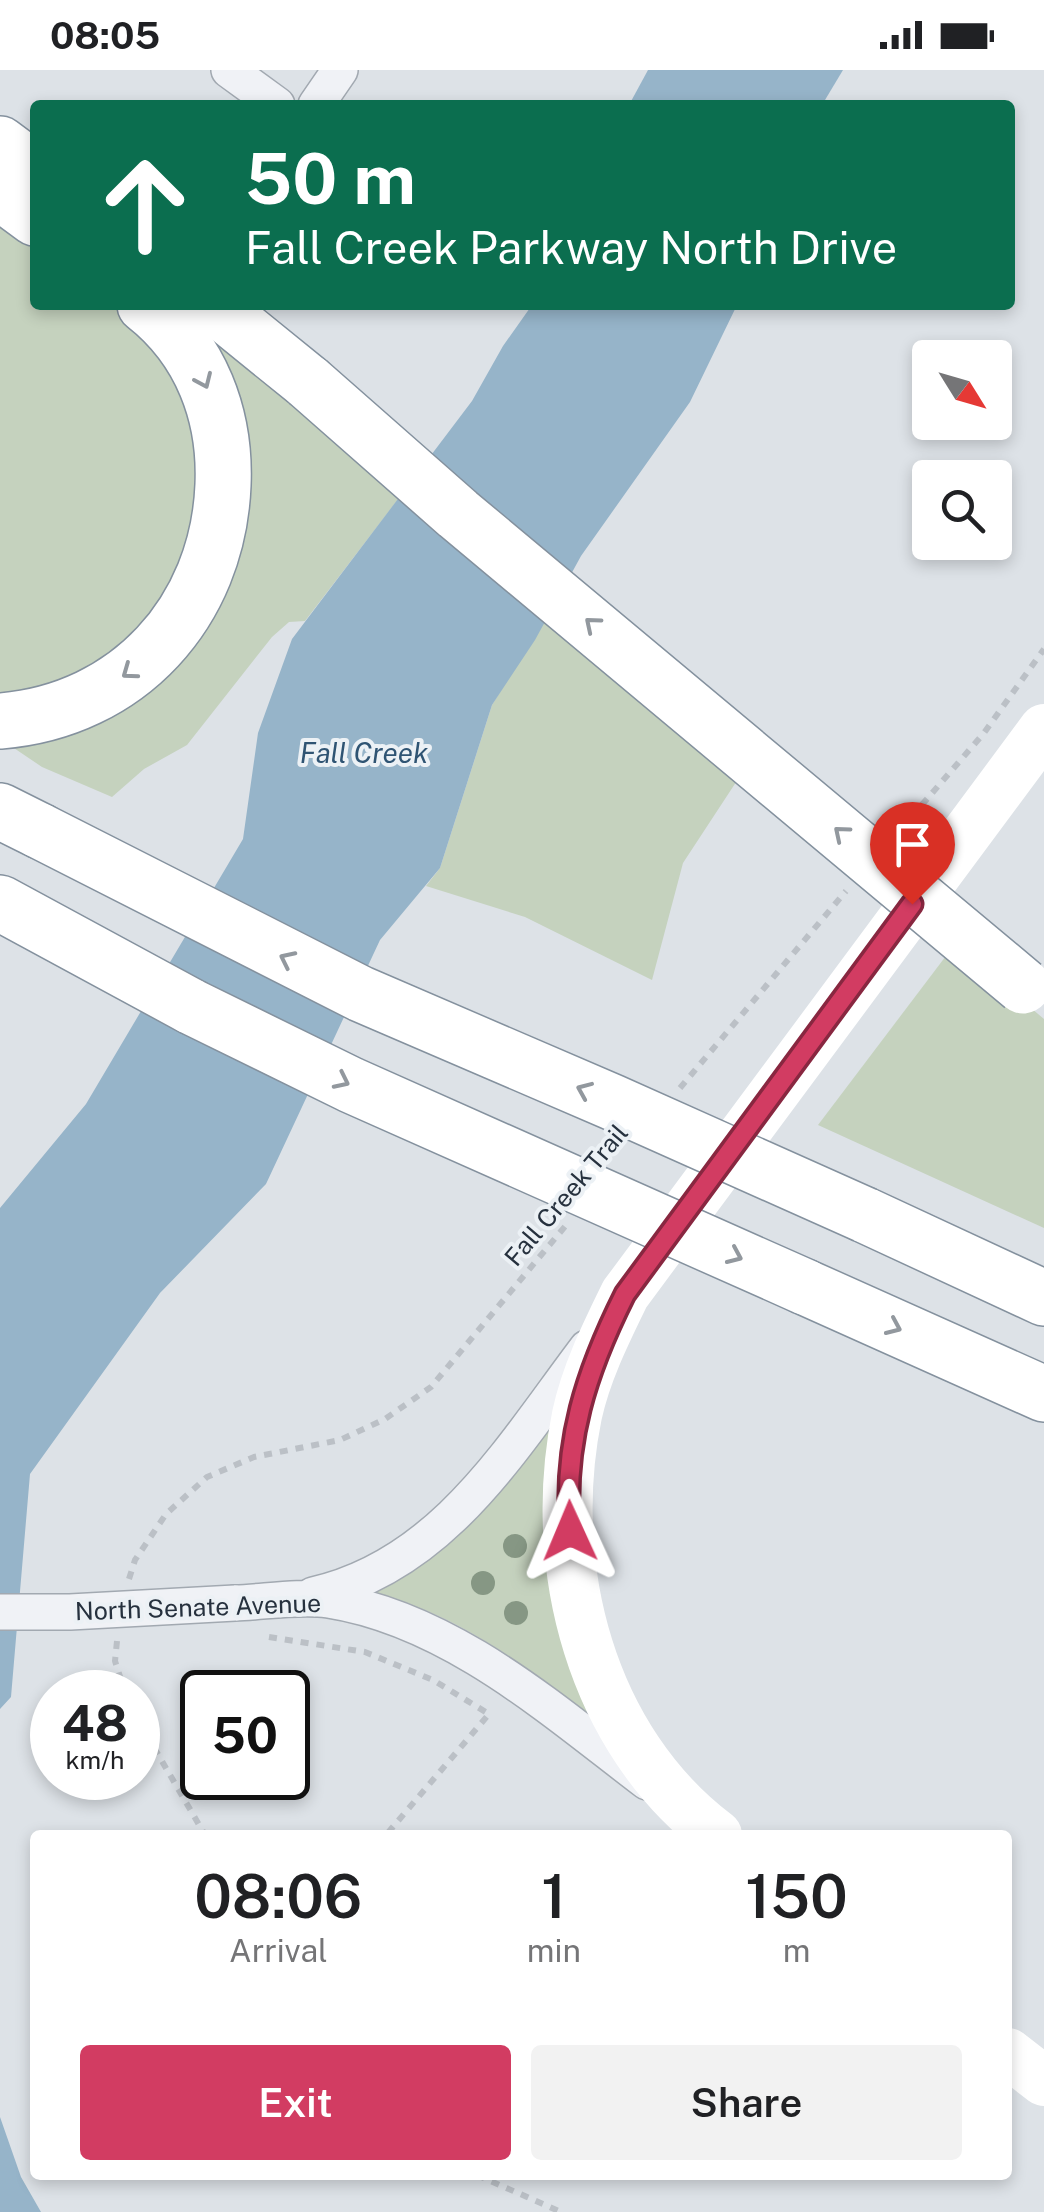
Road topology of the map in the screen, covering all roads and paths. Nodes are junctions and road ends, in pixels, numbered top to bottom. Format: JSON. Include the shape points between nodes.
{"nodes":[{"id":1,"x":229,"y":70,"type":"edge"},
{"id":2,"x":340,"y":70,"type":"edge"},
{"id":3,"x":271,"y":100,"type":"edge"},
{"id":4,"x":319,"y":100,"type":"edge"},
{"id":5,"x":0,"y":144,"type":"edge"},
{"id":6,"x":30,"y":166,"type":"edge"},
{"id":7,"x":0,"y":192,"type":"edge"},
{"id":8,"x":30,"y":214,"type":"edge"},
{"id":9,"x":150,"y":310,"type":"edge"},
{"id":10,"x":218,"y":310,"type":"edge"},
{"id":11,"x":1044,"y":649,"type":"edge"},
{"id":12,"x":0,"y":721,"type":"edge"},
{"id":13,"x":1040,"y":744,"type":"edge"},
{"id":14,"x":20,"y":821,"type":"edge"},
{"id":15,"x":896,"y":836,"type":"dead end"},
{"id":16,"x":858,"y":878,"type":"dead end"},
{"id":17,"x":0,"y":903,"type":"edge"},
{"id":18,"x":0,"y":944,"type":"edge"},
{"id":19,"x":1034,"y":994,"type":"edge"},
{"id":20,"x":192,"y":1008,"type":"junction"},
{"id":21,"x":670,"y":1100,"type":"dead end"},
{"id":22,"x":570,"y":1221,"type":"dead end"},
{"id":23,"x":625,"y":1294,"type":"junction"},
{"id":24,"x":1044,"y":1298,"type":"edge"},
{"id":25,"x":1044,"y":1394,"type":"edge"},
{"id":26,"x":126,"y":1589,"type":"dead end"},
{"id":27,"x":280,"y":1600,"type":"junction"},
{"id":28,"x":0,"y":1612,"type":"edge"},
{"id":29,"x":120,"y":1622,"type":"dead end"},
{"id":30,"x":257,"y":1635,"type":"dead end"},
{"id":31,"x":118,"y":1670,"type":"edge"},
{"id":32,"x":160,"y":1757,"type":"edge"},
{"id":33,"x":705,"y":1825,"type":"edge"},
{"id":34,"x":203,"y":1830,"type":"edge"},
{"id":35,"x":390,"y":1830,"type":"edge"},
{"id":36,"x":1012,"y":2056,"type":"edge"},
{"id":37,"x":1044,"y":2081,"type":"edge"},
{"id":38,"x":488,"y":2180,"type":"edge"},
{"id":39,"x":561,"y":2212,"type":"edge"}],
"edges":[{"from":1,"to":3,"type":"street"},
{"from":2,"to":4,"type":"street"},
{"from":5,"to":6,"type":"highway"},
{"from":7,"to":8,"type":"highway"},
{"from":9,"to":12,"type":"highway","one_way":true,"via":[[192,355],[222,437],[220,523],[205,578],[179,621],[138,667],[57,710]]},
{"from":19,"to":10,"type":"highway","one_way":true,"bridge":true},
{"from":11,"to":15,"type":"path"},
{"from":13,"to":23,"type":"main road"},
{"from":24,"to":14,"type":"highway","one_way":true,"bridge":true,"via":[[361,994]]},
{"from":16,"to":21,"type":"path"},
{"from":17,"to":20,"type":"highway"},
{"from":18,"to":20,"type":"highway"},
{"from":20,"to":25,"type":"highway","one_way":true,"bridge":true},
{"from":22,"to":26,"type":"path","name":"Fall Creek Trail","via":[[431,1386],[340,1440],[254,1457],[207,1477],[166,1514],[135,1560]]},
{"from":23,"to":27,"type":"street","via":[[486,1483],[427,1541],[368,1576]]},
{"from":23,"to":33,"type":"main road","via":[[577,1415],[568,1508],[575,1586],[592,1662],[616,1716],[660,1782]]},
{"from":27,"to":28,"type":"street","name":"North Senate Avenue","bridge":true},
{"from":27,"to":33,"type":"street","name":"North Senate Avenue","via":[[369,1608],[420,1628],[542,1703]]},
{"from":29,"to":31,"type":"path"},
{"from":30,"to":35,"type":"path","via":[[365,1652],[433,1680],[489,1714]]},
{"from":32,"to":34,"type":"path"},
{"from":36,"to":37,"type":"main road"},
{"from":38,"to":39,"type":"path"}]}
